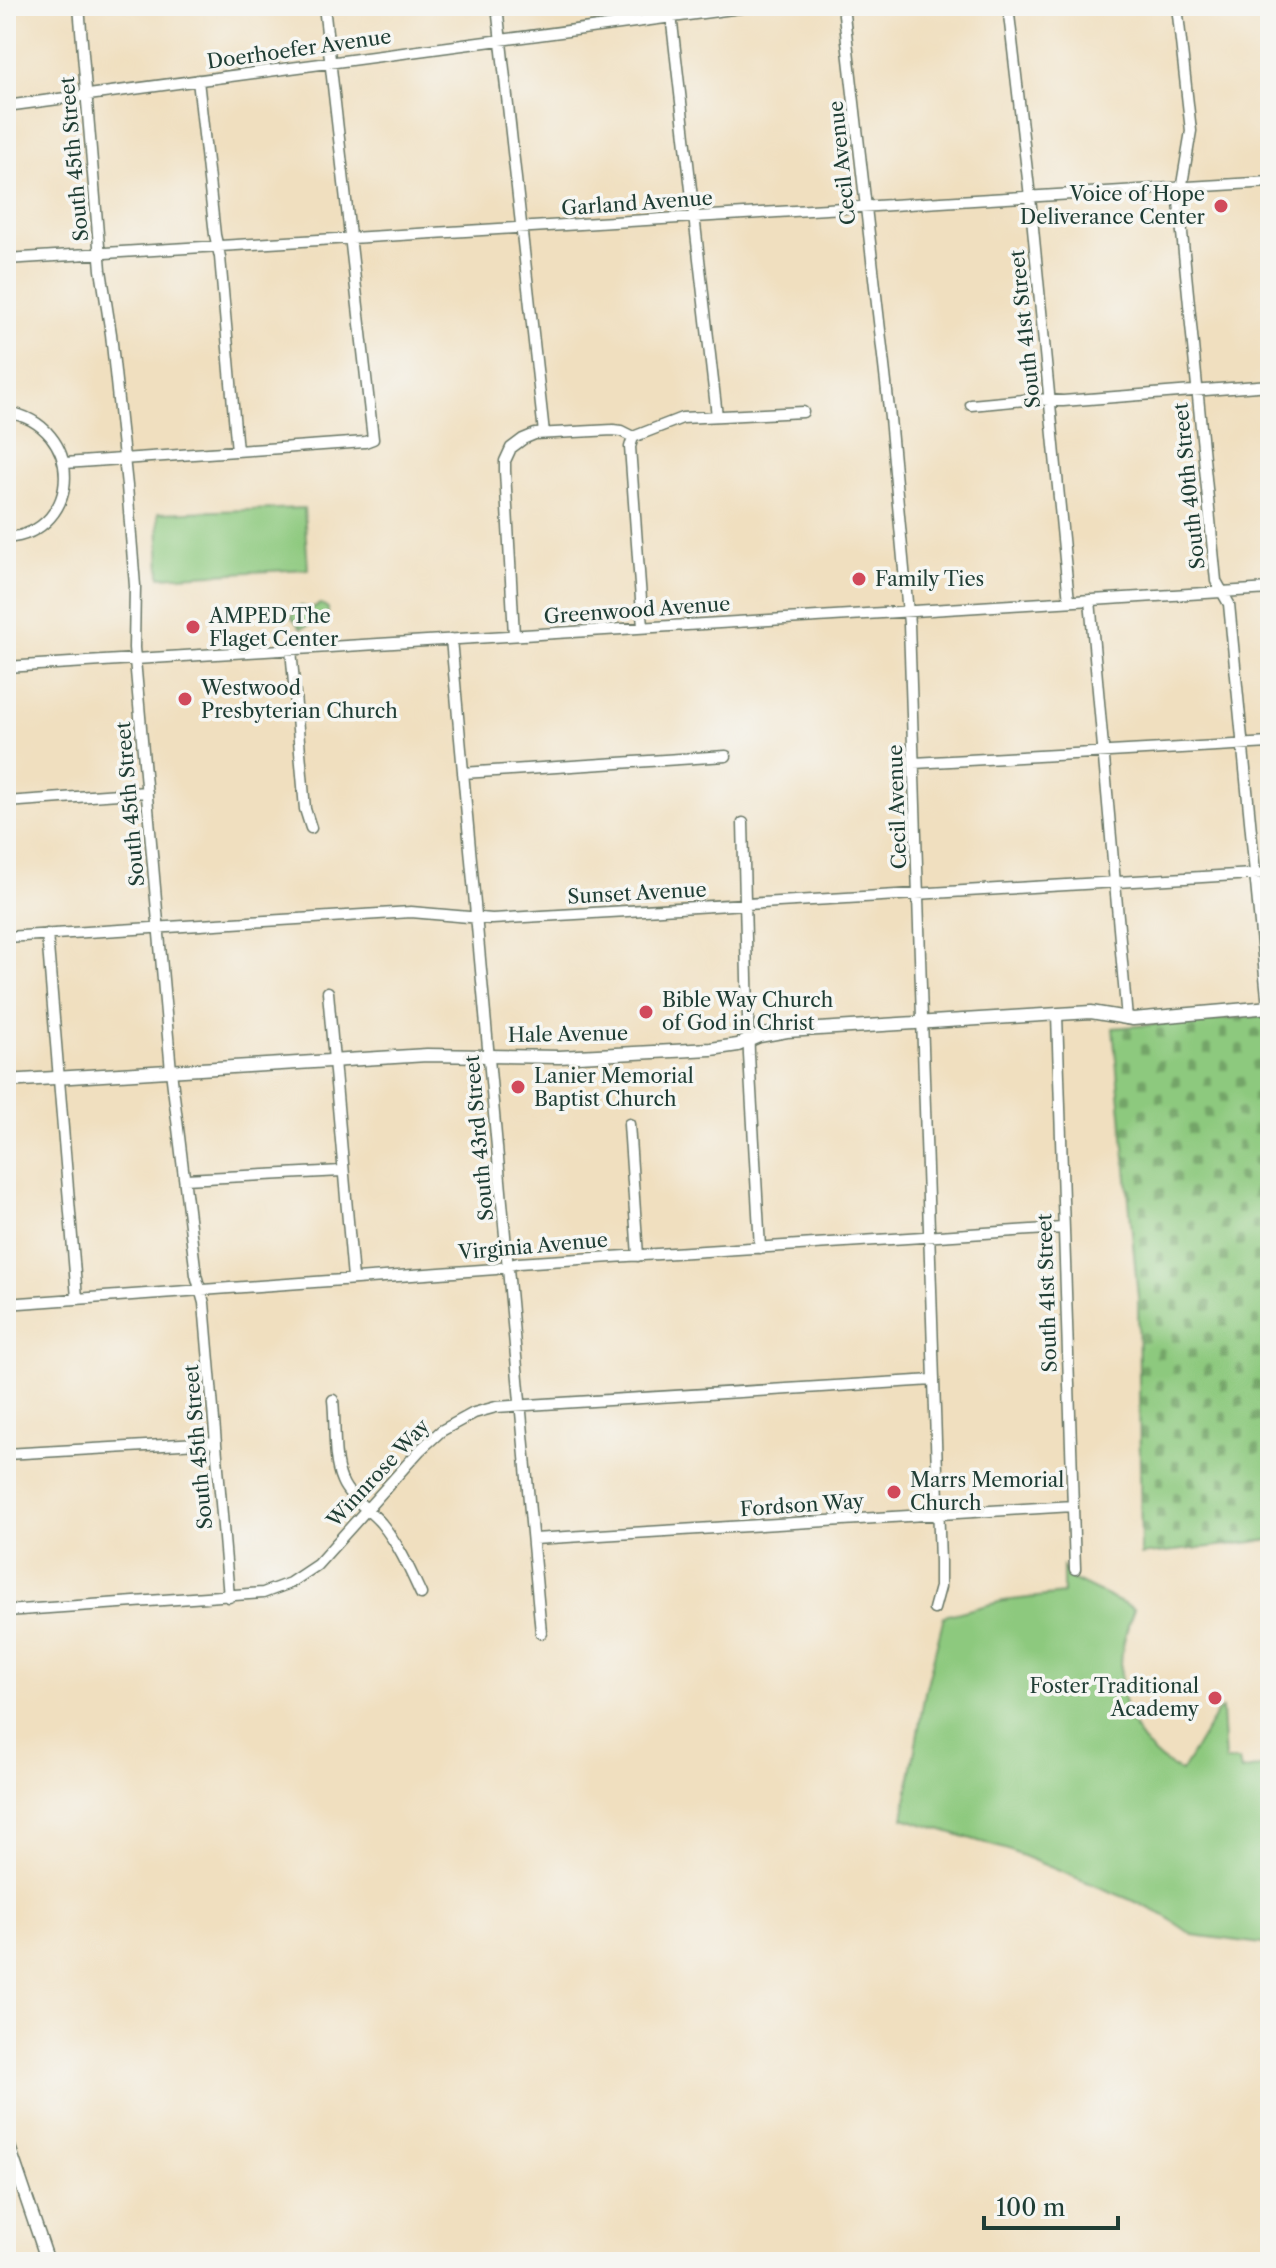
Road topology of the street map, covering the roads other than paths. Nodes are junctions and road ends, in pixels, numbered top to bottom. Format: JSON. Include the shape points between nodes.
{"nodes":[{"id":1,"x":79,"y":6,"type":"edge"},
{"id":2,"x":324,"y":6,"type":"edge"},
{"id":3,"x":497,"y":6,"type":"edge"},
{"id":4,"x":755,"y":6,"type":"edge"},
{"id":5,"x":843,"y":6,"type":"edge"},
{"id":6,"x":1008,"y":6,"type":"edge"},
{"id":7,"x":1177,"y":6,"type":"edge"},
{"id":8,"x":671,"y":12,"type":"edge"},
{"id":9,"x":501,"y":40,"type":"junction"},
{"id":10,"x":330,"y":62,"type":"junction"},
{"id":11,"x":198,"y":80,"type":"junction"},
{"id":12,"x":87,"y":95,"type":"junction"},
{"id":13,"x":6,"y":106,"type":"edge"},
{"id":14,"x":1270,"y":182,"type":"edge"},
{"id":15,"x":1180,"y":188,"type":"junction"},
{"id":16,"x":1030,"y":197,"type":"junction"},
{"id":17,"x":864,"y":208,"type":"junction"},
{"id":18,"x":694,"y":217,"type":"junction"},
{"id":19,"x":522,"y":228,"type":"junction"},
{"id":20,"x":350,"y":239,"type":"junction"},
{"id":21,"x":218,"y":247,"type":"junction"},
{"id":22,"x":100,"y":254,"type":"junction"},
{"id":23,"x":6,"y":259,"type":"edge"},
{"id":24,"x":1270,"y":385,"type":"edge"},
{"id":25,"x":1197,"y":392,"type":"junction"},
{"id":26,"x":1050,"y":401,"type":"junction"},
{"id":27,"x":971,"y":405,"type":"dead end"},
{"id":28,"x":6,"y":412,"type":"edge"},
{"id":29,"x":803,"y":412,"type":"dead end"},
{"id":30,"x":717,"y":416,"type":"junction"},
{"id":31,"x":544,"y":433,"type":"junction"},
{"id":32,"x":633,"y":437,"type":"junction"},
{"id":33,"x":237,"y":451,"type":"junction"},
{"id":34,"x":124,"y":459,"type":"junction"},
{"id":35,"x":65,"y":463,"type":"junction"},
{"id":36,"x":6,"y":538,"type":"edge"},
{"id":37,"x":1270,"y":589,"type":"edge"},
{"id":38,"x":1222,"y":592,"type":"junction"},
{"id":39,"x":1090,"y":600,"type":"junction"},
{"id":40,"x":1069,"y":601,"type":"junction"},
{"id":41,"x":908,"y":611,"type":"junction"},
{"id":42,"x":643,"y":627,"type":"junction"},
{"id":43,"x":514,"y":635,"type":"junction"},
{"id":44,"x":451,"y":639,"type":"junction"},
{"id":45,"x":291,"y":649,"type":"junction"},
{"id":46,"x":135,"y":659,"type":"junction"},
{"id":47,"x":6,"y":667,"type":"edge"},
{"id":48,"x":1270,"y":743,"type":"edge"},
{"id":49,"x":1243,"y":745,"type":"junction"},
{"id":50,"x":1104,"y":753,"type":"junction"},
{"id":51,"x":726,"y":756,"type":"dead end"},
{"id":52,"x":914,"y":763,"type":"junction"},
{"id":53,"x":463,"y":773,"type":"junction"},
{"id":54,"x":147,"y":792,"type":"junction"},
{"id":55,"x":6,"y":802,"type":"edge"},
{"id":56,"x":743,"y":823,"type":"dead end"},
{"id":57,"x":311,"y":828,"type":"dead end"},
{"id":58,"x":1254,"y":873,"type":"junction"},
{"id":59,"x":1270,"y":873,"type":"edge"},
{"id":60,"x":1115,"y":882,"type":"junction"},
{"id":61,"x":917,"y":894,"type":"junction"},
{"id":62,"x":745,"y":905,"type":"junction"},
{"id":63,"x":477,"y":918,"type":"junction"},
{"id":64,"x":159,"y":927,"type":"junction"},
{"id":65,"x":47,"y":934,"type":"junction"},
{"id":66,"x":6,"y":937,"type":"edge"},
{"id":67,"x":328,"y":992,"type":"dead end"},
{"id":68,"x":1269,"y":1007,"type":"edge"},
{"id":69,"x":1057,"y":1015,"type":"junction"},
{"id":70,"x":1127,"y":1019,"type":"junction"},
{"id":71,"x":921,"y":1023,"type":"junction"},
{"id":72,"x":749,"y":1041,"type":"junction"},
{"id":73,"x":489,"y":1055,"type":"junction"},
{"id":74,"x":332,"y":1061,"type":"junction"},
{"id":75,"x":171,"y":1071,"type":"junction"},
{"id":76,"x":59,"y":1078,"type":"junction"},
{"id":77,"x":6,"y":1081,"type":"edge"},
{"id":78,"x":629,"y":1124,"type":"dead end"},
{"id":79,"x":342,"y":1171,"type":"junction"},
{"id":80,"x":185,"y":1179,"type":"junction"},
{"id":81,"x":1063,"y":1228,"type":"junction"},
{"id":82,"x":928,"y":1238,"type":"junction"},
{"id":83,"x":760,"y":1248,"type":"junction"},
{"id":84,"x":638,"y":1256,"type":"junction"},
{"id":85,"x":508,"y":1266,"type":"junction"},
{"id":86,"x":353,"y":1278,"type":"junction"},
{"id":87,"x":200,"y":1291,"type":"junction"},
{"id":88,"x":77,"y":1298,"type":"junction"},
{"id":89,"x":6,"y":1304,"type":"edge"},
{"id":90,"x":933,"y":1380,"type":"junction"},
{"id":91,"x":333,"y":1400,"type":"dead end"},
{"id":92,"x":521,"y":1404,"type":"junction"},
{"id":93,"x":216,"y":1442,"type":"junction"},
{"id":94,"x":6,"y":1454,"type":"edge"},
{"id":95,"x":1073,"y":1506,"type":"junction"},
{"id":96,"x":367,"y":1510,"type":"junction"},
{"id":97,"x":937,"y":1515,"type":"junction"},
{"id":98,"x":534,"y":1539,"type":"junction"},
{"id":99,"x":1075,"y":1569,"type":"dead end"},
{"id":100,"x":421,"y":1594,"type":"dead end"},
{"id":101,"x":229,"y":1597,"type":"junction"},
{"id":102,"x":934,"y":1609,"type":"dead end"},
{"id":103,"x":6,"y":1611,"type":"edge"},
{"id":104,"x":541,"y":1633,"type":"dead end"},
{"id":105,"x":6,"y":2138,"type":"edge"},
{"id":106,"x":48,"y":2262,"type":"edge"}],
"edges":[{"from":1,"to":12,"type":"street","name":"South 45th Street"},
{"from":2,"to":10,"type":"street"},
{"from":3,"to":9,"type":"street"},
{"from":4,"to":8,"type":"street","name":"Doerhoefer Avenue"},
{"from":5,"to":17,"type":"street","name":"Cecil Avenue"},
{"from":6,"to":16,"type":"street","name":"South 41st Street"},
{"from":7,"to":15,"type":"street","name":"South 40th Street","via":[[1191,131]]},
{"from":8,"to":9,"type":"street","name":"Doerhoefer Avenue"},
{"from":8,"to":18,"type":"street"},
{"from":9,"to":10,"type":"street","name":"Doerhoefer Avenue"},
{"from":9,"to":19,"type":"street"},
{"from":10,"to":11,"type":"street","name":"Doerhoefer Avenue"},
{"from":10,"to":20,"type":"street"},
{"from":11,"to":12,"type":"street","name":"Doerhoefer Avenue"},
{"from":11,"to":21,"type":"street"},
{"from":12,"to":13,"type":"street","name":"Doerhoefer Avenue"},
{"from":12,"to":22,"type":"street","name":"South 45th Street"},
{"from":14,"to":15,"type":"street","name":"Garland Avenue"},
{"from":15,"to":16,"type":"street","name":"Garland Avenue"},
{"from":15,"to":25,"type":"street","name":"South 40th Street"},
{"from":16,"to":17,"type":"street","name":"Garland Avenue"},
{"from":16,"to":26,"type":"street","name":"South 41st Street"},
{"from":17,"to":18,"type":"street","name":"Garland Avenue"},
{"from":17,"to":41,"type":"street","name":"Cecil Avenue"},
{"from":18,"to":19,"type":"street","name":"Garland Avenue"},
{"from":18,"to":30,"type":"street"},
{"from":19,"to":20,"type":"street","name":"Garland Avenue"},
{"from":19,"to":31,"type":"street"},
{"from":20,"to":21,"type":"street","name":"Garland Avenue"},
{"from":20,"to":33,"type":"street","via":[[374,436],[365,442]]},
{"from":21,"to":22,"type":"street","name":"Garland Avenue"},
{"from":21,"to":33,"type":"street"},
{"from":22,"to":23,"type":"street","name":"Garland Avenue"},
{"from":22,"to":34,"type":"street","name":"South 45th Street"},
{"from":24,"to":25,"type":"street"},
{"from":25,"to":26,"type":"street"},
{"from":25,"to":38,"type":"street","name":"South 40th Street","via":[[1216,581]]},
{"from":26,"to":27,"type":"street"},
{"from":26,"to":40,"type":"street","name":"South 41st Street"},
{"from":28,"to":35,"type":"street","via":[[46,431]]},
{"from":29,"to":30,"type":"street"},
{"from":30,"to":32,"type":"street","via":[[676,419]]},
{"from":31,"to":32,"type":"street","via":[[621,431]]},
{"from":31,"to":43,"type":"street","via":[[523,439],[505,461]]},
{"from":32,"to":42,"type":"street"},
{"from":33,"to":34,"type":"street"},
{"from":34,"to":35,"type":"street"},
{"from":34,"to":46,"type":"street","name":"South 45th Street","via":[[135,586]]},
{"from":35,"to":36,"type":"street","via":[[63,493],[48,519],[31,532]]},
{"from":37,"to":38,"type":"street","name":"Greenwood Avenue"},
{"from":38,"to":39,"type":"street","name":"Greenwood Avenue"},
{"from":38,"to":49,"type":"street","name":"South 40th Street","via":[[1229,604]]},
{"from":39,"to":40,"type":"street","name":"Greenwood Avenue"},
{"from":39,"to":50,"type":"street"},
{"from":40,"to":41,"type":"street","name":"Greenwood Avenue"},
{"from":41,"to":42,"type":"street","name":"Greenwood Avenue"},
{"from":41,"to":52,"type":"street","name":"Cecil Avenue"},
{"from":42,"to":43,"type":"street","name":"Greenwood Avenue"},
{"from":43,"to":44,"type":"street","name":"Greenwood Avenue"},
{"from":44,"to":45,"type":"street","name":"Greenwood Avenue"},
{"from":44,"to":53,"type":"street","name":"South 43rd Street"},
{"from":45,"to":46,"type":"street","name":"Greenwood Avenue"},
{"from":45,"to":57,"type":"street"},
{"from":46,"to":47,"type":"street","name":"Greenwood Avenue"},
{"from":46,"to":54,"type":"street","name":"South 45th Street"},
{"from":48,"to":49,"type":"street"},
{"from":49,"to":50,"type":"street"},
{"from":49,"to":58,"type":"street","name":"South 40th Street"},
{"from":50,"to":52,"type":"street"},
{"from":50,"to":60,"type":"street"},
{"from":51,"to":53,"type":"street"},
{"from":52,"to":61,"type":"street","name":"Cecil Avenue"},
{"from":53,"to":63,"type":"street","name":"South 43rd Street"},
{"from":54,"to":55,"type":"street"},
{"from":54,"to":64,"type":"street","name":"South 45th Street"},
{"from":56,"to":62,"type":"street"},
{"from":58,"to":59,"type":"street","name":"Sunset Avenue"},
{"from":58,"to":60,"type":"street","name":"Sunset Avenue"},
{"from":58,"to":68,"type":"street","name":"South 40th Street"},
{"from":60,"to":61,"type":"street","name":"Sunset Avenue"},
{"from":60,"to":70,"type":"street"},
{"from":61,"to":62,"type":"street","name":"Sunset Avenue"},
{"from":61,"to":71,"type":"street","name":"Cecil Avenue"},
{"from":62,"to":63,"type":"street","name":"Sunset Avenue"},
{"from":62,"to":72,"type":"street"},
{"from":63,"to":64,"type":"street","name":"Sunset Avenue","via":[[411,912]]},
{"from":63,"to":73,"type":"street","name":"South 43rd Street"},
{"from":64,"to":65,"type":"street","name":"Sunset Avenue"},
{"from":64,"to":75,"type":"street","name":"South 45th Street"},
{"from":65,"to":66,"type":"street","name":"Sunset Avenue"},
{"from":65,"to":76,"type":"street"},
{"from":67,"to":74,"type":"street"},
{"from":68,"to":70,"type":"street","name":"Hale Avenue"},
{"from":69,"to":70,"type":"street","name":"Hale Avenue","via":[[1091,1012]]},
{"from":69,"to":71,"type":"street","name":"Hale Avenue"},
{"from":69,"to":81,"type":"street","name":"South 41st Street"},
{"from":71,"to":72,"type":"street","name":"Hale Avenue","via":[[787,1031]]},
{"from":71,"to":82,"type":"street","name":"Cecil Avenue"},
{"from":72,"to":73,"type":"street","name":"Hale Avenue","via":[[724,1048],[559,1057]]},
{"from":72,"to":83,"type":"street"},
{"from":73,"to":74,"type":"street","name":"Hale Avenue"},
{"from":73,"to":85,"type":"street","name":"South 43rd Street"},
{"from":74,"to":75,"type":"street","name":"Hale Avenue"},
{"from":74,"to":79,"type":"street"},
{"from":75,"to":76,"type":"street","name":"Hale Avenue"},
{"from":75,"to":80,"type":"street","name":"South 45th Street"},
{"from":76,"to":77,"type":"street","name":"Hale Avenue"},
{"from":76,"to":88,"type":"street"},
{"from":78,"to":84,"type":"street"},
{"from":79,"to":80,"type":"street"},
{"from":79,"to":86,"type":"street"},
{"from":80,"to":87,"type":"street","name":"South 45th Street"},
{"from":81,"to":82,"type":"street","name":"Virginia Avenue"},
{"from":81,"to":95,"type":"street","name":"South 41st Street"},
{"from":82,"to":83,"type":"street","name":"Virginia Avenue"},
{"from":82,"to":90,"type":"street","name":"Cecil Avenue"},
{"from":83,"to":84,"type":"street","name":"Virginia Avenue"},
{"from":84,"to":85,"type":"street","name":"Virginia Avenue"},
{"from":85,"to":86,"type":"street","name":"Virginia Avenue"},
{"from":85,"to":92,"type":"street","name":"South 43rd Street"},
{"from":86,"to":87,"type":"street","name":"Virginia Avenue"},
{"from":87,"to":88,"type":"street","name":"Virginia Avenue"},
{"from":87,"to":93,"type":"street","name":"South 45th Street"},
{"from":88,"to":89,"type":"street","name":"Virginia Avenue"},
{"from":90,"to":92,"type":"street","name":"Winnrose Way"},
{"from":90,"to":97,"type":"street","name":"Cecil Avenue"},
{"from":91,"to":96,"type":"street","via":[[340,1474],[346,1489]]},
{"from":92,"to":96,"type":"street","name":"Winnrose Way","via":[[474,1413],[441,1431]]},
{"from":92,"to":98,"type":"street","name":"South 43rd Street"},
{"from":93,"to":94,"type":"street"},
{"from":93,"to":101,"type":"street","name":"South 45th Street"},
{"from":95,"to":97,"type":"street","name":"Fordson Way"},
{"from":95,"to":99,"type":"street","name":"South 41st Street"},
{"from":96,"to":100,"type":"street","via":[[397,1543]]},
{"from":96,"to":101,"type":"street","name":"Winnrose Way","via":[[301,1577],[263,1593]]},
{"from":97,"to":98,"type":"street","name":"Fordson Way"},
{"from":97,"to":102,"type":"street","name":"Cecil Avenue","via":[[940,1587]]},
{"from":98,"to":104,"type":"street","name":"South 43rd Street"},
{"from":101,"to":103,"type":"street","name":"Winnrose Way"},
{"from":105,"to":106,"type":"street"}]}
